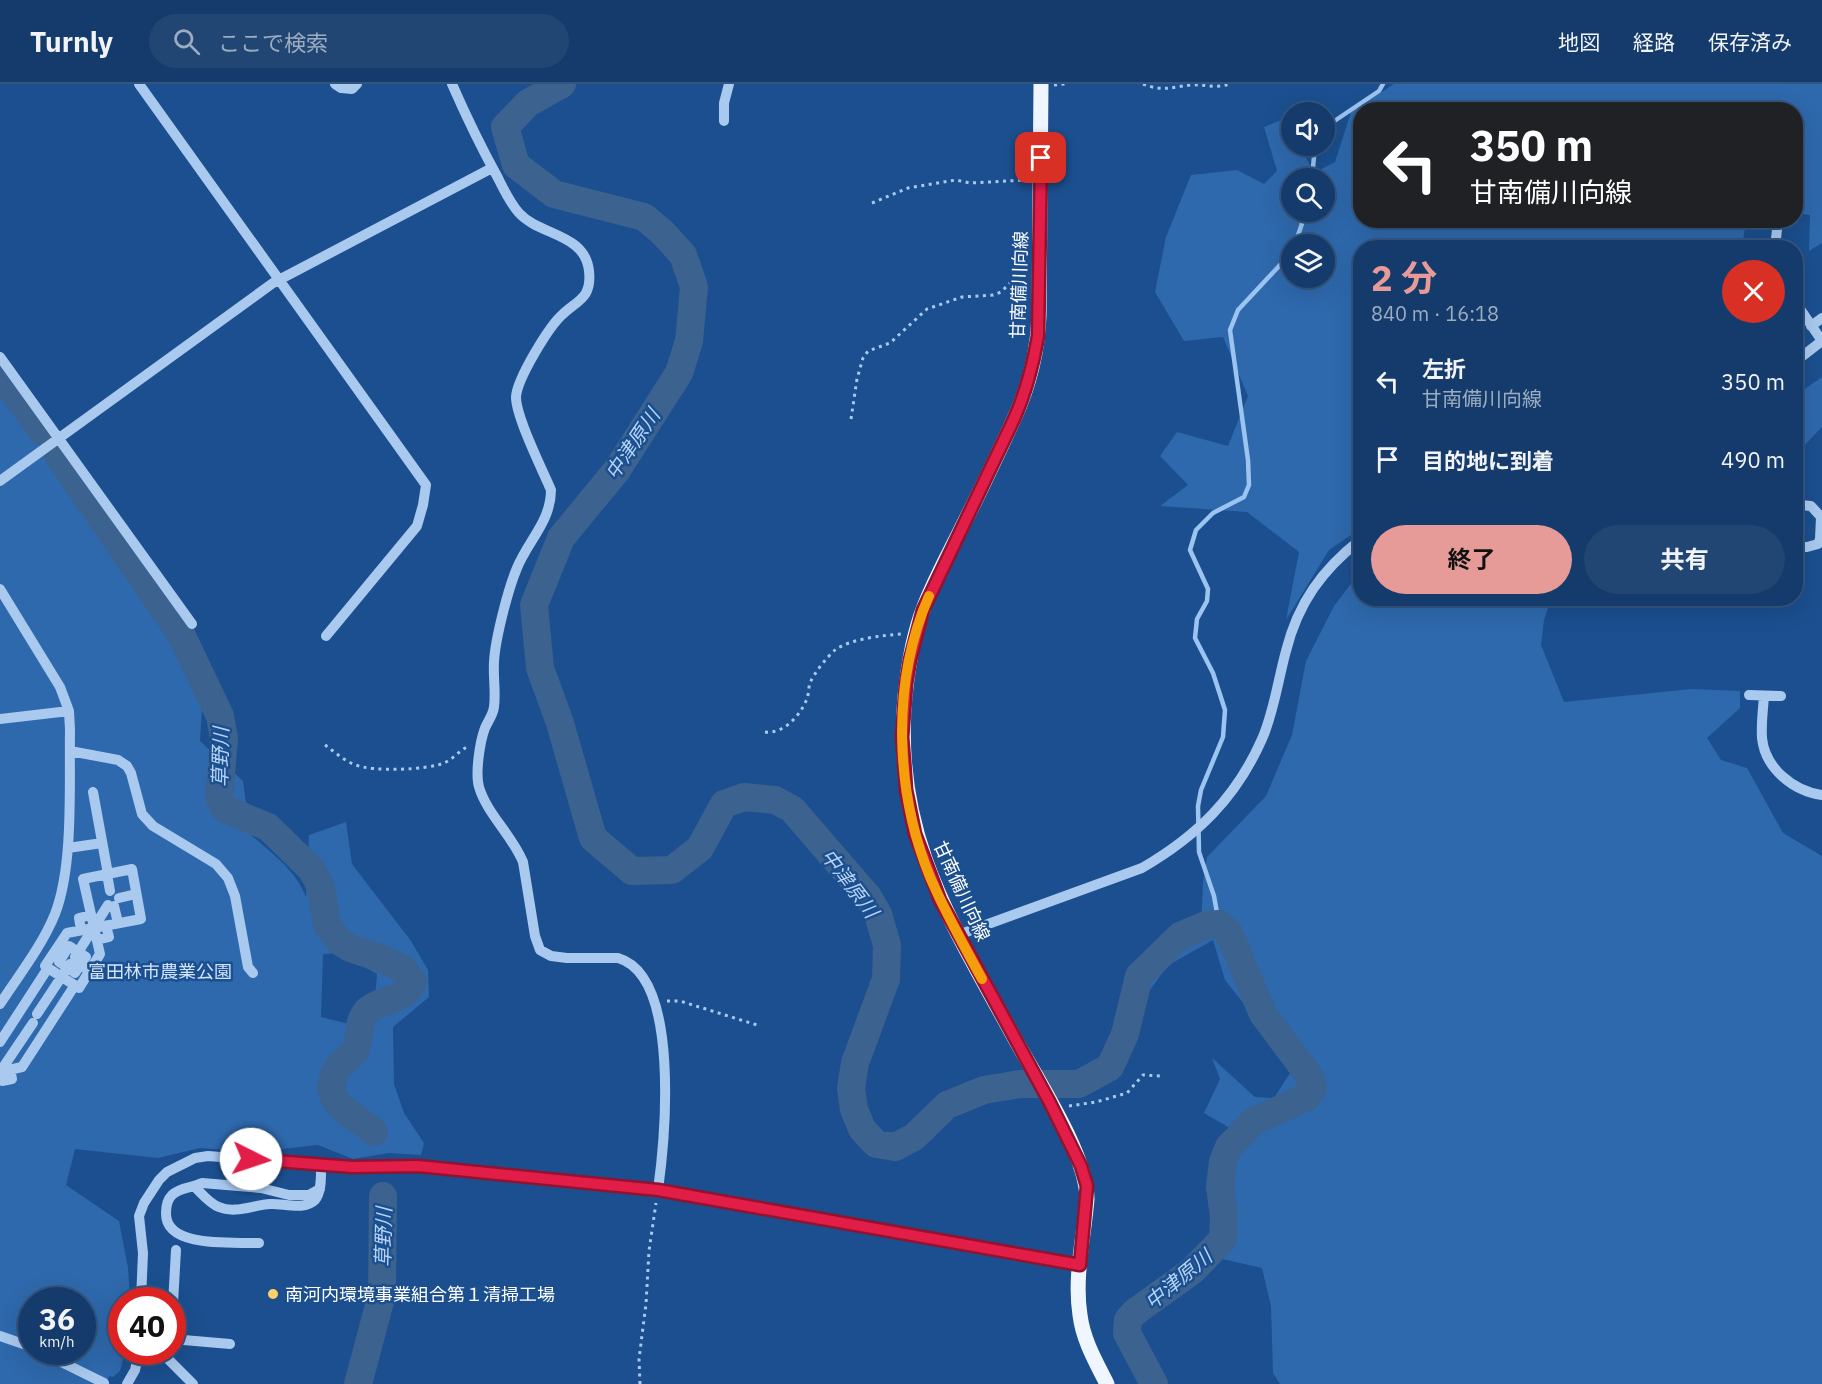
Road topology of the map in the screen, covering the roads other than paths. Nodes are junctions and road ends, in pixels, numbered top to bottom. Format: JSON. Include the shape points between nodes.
{"nodes":[{"id":1,"x":139,"y":84,"type":"edge"},
{"id":2,"x":335,"y":84,"type":"edge"},
{"id":3,"x":357,"y":84,"type":"edge"},
{"id":4,"x":452,"y":84,"type":"edge"},
{"id":5,"x":729,"y":84,"type":"edge"},
{"id":6,"x":1041,"y":84,"type":"edge"},
{"id":7,"x":724,"y":121,"type":"dead end"},
{"id":8,"x":492,"y":168,"type":"junction"},
{"id":9,"x":279,"y":280,"type":"junction"},
{"id":10,"x":1803,"y":314,"type":"edge"},
{"id":11,"x":1822,"y":318,"type":"edge"},
{"id":12,"x":1811,"y":326,"type":"junction"},
{"id":13,"x":1822,"y":341,"type":"edge"},
{"id":14,"x":1803,"y":356,"type":"edge"},
{"id":15,"x":0,"y":357,"type":"edge"},
{"id":16,"x":59,"y":439,"type":"junction"},
{"id":17,"x":0,"y":481,"type":"edge"},
{"id":18,"x":1803,"y":507,"type":"edge"},
{"id":19,"x":1820,"y":510,"type":"edge"},
{"id":20,"x":1353,"y":546,"type":"edge"},
{"id":21,"x":1803,"y":548,"type":"edge"},
{"id":22,"x":0,"y":589,"type":"edge"},
{"id":23,"x":192,"y":624,"type":"dead end"},
{"id":24,"x":326,"y":636,"type":"dead end"},
{"id":25,"x":1749,"y":695,"type":"dead end"},
{"id":26,"x":1764,"y":696,"type":"junction"},
{"id":27,"x":1781,"y":696,"type":"dead end"},
{"id":28,"x":69,"y":711,"type":"junction"},
{"id":29,"x":0,"y":719,"type":"edge"},
{"id":30,"x":70,"y":751,"type":"junction"},
{"id":31,"x":93,"y":792,"type":"dead end"},
{"id":32,"x":1822,"y":795,"type":"edge"},
{"id":33,"x":102,"y":843,"type":"junction"},
{"id":34,"x":68,"y":848,"type":"junction"},
{"id":35,"x":107,"y":874,"type":"junction"},
{"id":36,"x":136,"y":894,"type":"junction"},
{"id":37,"x":111,"y":900,"type":"junction"},
{"id":38,"x":90,"y":909,"type":"junction"},
{"id":39,"x":118,"y":923,"type":"junction"},
{"id":40,"x":106,"y":926,"type":"junction"},
{"id":41,"x":94,"y":928,"type":"junction"},
{"id":42,"x":81,"y":930,"type":"junction"},
{"id":43,"x":67,"y":933,"type":"junction"},
{"id":44,"x":958,"y":935,"type":"junction"},
{"id":45,"x":97,"y":940,"type":"junction"},
{"id":46,"x":100,"y":954,"type":"junction"},
{"id":47,"x":72,"y":960,"type":"junction"},
{"id":48,"x":48,"y":968,"type":"junction"},
{"id":49,"x":254,"y":973,"type":"dead end"},
{"id":50,"x":75,"y":985,"type":"junction"},
{"id":51,"x":30,"y":996,"type":"junction"},
{"id":52,"x":0,"y":1004,"type":"edge"},
{"id":53,"x":57,"y":1013,"type":"junction"},
{"id":54,"x":35,"y":1018,"type":"junction"},
{"id":55,"x":13,"y":1023,"type":"junction"},
{"id":56,"x":2,"y":1039,"type":"edge"},
{"id":57,"x":18,"y":1045,"type":"junction"},
{"id":58,"x":30,"y":1053,"type":"junction"},
{"id":59,"x":2,"y":1071,"type":"edge"},
{"id":60,"x":321,"y":1164,"type":"junction"},
{"id":61,"x":195,"y":1187,"type":"junction"},
{"id":62,"x":320,"y":1189,"type":"junction"},
{"id":63,"x":658,"y":1190,"type":"junction"},
{"id":64,"x":259,"y":1243,"type":"dead end"},
{"id":65,"x":176,"y":1250,"type":"dead end"},
{"id":66,"x":1080,"y":1265,"type":"junction"},
{"id":67,"x":142,"y":1287,"type":"edge"},
{"id":68,"x":174,"y":1287,"type":"edge"},
{"id":69,"x":0,"y":1336,"type":"edge"},
{"id":70,"x":186,"y":1340,"type":"edge"},
{"id":71,"x":18,"y":1342,"type":"edge"},
{"id":72,"x":231,"y":1344,"type":"dead end"},
{"id":73,"x":67,"y":1365,"type":"edge"},
{"id":74,"x":136,"y":1365,"type":"edge"},
{"id":75,"x":174,"y":1365,"type":"edge"},
{"id":76,"x":104,"y":1383,"type":"edge"},
{"id":77,"x":127,"y":1384,"type":"edge"},
{"id":78,"x":193,"y":1384,"type":"edge"},
{"id":79,"x":1107,"y":1384,"type":"edge"}],
"edges":[{"from":1,"to":9,"type":"street"},
{"from":2,"to":3,"type":"street","via":[[352,89]]},
{"from":4,"to":8,"type":"street"},
{"from":5,"to":7,"type":"street"},
{"from":6,"to":44,"type":"main road","name":"甘南備川向線","via":[[1038,336],[1032,369],[1023,400],[923,610],[903,713],[906,790],[920,850]]},
{"from":8,"to":9,"type":"street"},
{"from":8,"to":63,"type":"street","via":[[519,214],[574,243],[589,270],[588,287],[581,302],[550,329],[521,378],[516,396],[518,411],[551,490],[551,503],[516,570],[494,661],[494,711],[482,740],[478,786],[523,862],[540,950],[551,956],[629,961],[652,997],[662,1029],[665,1070]]},
{"from":9,"to":16,"type":"street"},
{"from":9,"to":24,"type":"street","via":[[426,485],[417,526]]},
{"from":10,"to":12,"type":"street"},
{"from":11,"to":12,"type":"street"},
{"from":12,"to":13,"type":"street"},
{"from":13,"to":14,"type":"street"},
{"from":15,"to":16,"type":"street"},
{"from":16,"to":17,"type":"street"},
{"from":16,"to":23,"type":"street"},
{"from":18,"to":19,"type":"street"},
{"from":19,"to":21,"type":"street","via":[[1818,544]]},
{"from":20,"to":44,"type":"street","via":[[1320,578],[1306,599],[1295,621],[1262,739],[1218,810],[1180,844],[1142,867]]},
{"from":22,"to":28,"type":"street","via":[[60,687]]},
{"from":25,"to":26,"type":"street"},
{"from":26,"to":27,"type":"street"},
{"from":26,"to":32,"type":"street","via":[[1762,739],[1768,758],[1787,780]]},
{"from":28,"to":29,"type":"street"},
{"from":28,"to":30,"type":"street"},
{"from":30,"to":34,"type":"street"},
{"from":30,"to":49,"type":"street","via":[[101,755],[127,766],[142,814],[153,826],[216,864],[228,878],[248,967]]},
{"from":31,"to":33,"type":"street"},
{"from":33,"to":34,"type":"street"},
{"from":33,"to":35,"type":"street"},
{"from":34,"to":52,"type":"street","via":[[56,912]]},
{"from":35,"to":36,"type":"street","via":[[132,869]]},
{"from":35,"to":37,"type":"street"},
{"from":35,"to":38,"type":"street","via":[[83,879]]},
{"from":36,"to":37,"type":"street"},
{"from":36,"to":39,"type":"street","via":[[141,919]]},
{"from":37,"to":38,"type":"street"},
{"from":37,"to":39,"type":"street"},
{"from":37,"to":41,"type":"street"},
{"from":38,"to":41,"type":"street"},
{"from":38,"to":42,"type":"street","via":[[79,918]]},
{"from":39,"to":40,"type":"street"},
{"from":40,"to":41,"type":"street"},
{"from":40,"to":45,"type":"street","via":[[108,937]]},
{"from":41,"to":42,"type":"street"},
{"from":41,"to":45,"type":"street"},
{"from":41,"to":47,"type":"street"},
{"from":42,"to":43,"type":"street"},
{"from":43,"to":47,"type":"street"},
{"from":43,"to":47,"type":"street"},
{"from":44,"to":66,"type":"main road","name":"甘南備川向線","via":[[1077,1157],[1087,1186]]},
{"from":45,"to":46,"type":"street"},
{"from":46,"to":47,"type":"street"},
{"from":46,"to":47,"type":"street"},
{"from":47,"to":48,"type":"street"},
{"from":47,"to":48,"type":"street","via":[[45,966]]},
{"from":47,"to":50,"type":"street"},
{"from":47,"to":50,"type":"street","via":[[79,988]]},
{"from":47,"to":54,"type":"street"},
{"from":48,"to":51,"type":"street"},
{"from":50,"to":53,"type":"street"},
{"from":51,"to":54,"type":"street"},
{"from":51,"to":55,"type":"street"},
{"from":53,"to":54,"type":"street"},
{"from":53,"to":58,"type":"street"},
{"from":54,"to":55,"type":"street"},
{"from":54,"to":57,"type":"street"},
{"from":55,"to":56,"type":"street"},
{"from":56,"to":57,"type":"street"},
{"from":57,"to":58,"type":"street"},
{"from":57,"to":59,"type":"street"},
{"from":58,"to":59,"type":"street","via":[[22,1065]]},
{"from":60,"to":62,"type":"street"},
{"from":60,"to":63,"type":"street","via":[[418,1166]]},
{"from":60,"to":67,"type":"street","via":[[208,1156],[167,1172],[139,1216]]},
{"from":61,"to":62,"type":"street","via":[[202,1183],[309,1196]]},
{"from":61,"to":62,"type":"street","via":[[220,1208],[239,1209],[308,1204]]},
{"from":61,"to":64,"type":"street","via":[[172,1194],[166,1204],[170,1227],[190,1240]]},
{"from":63,"to":66,"type":"street"},
{"from":65,"to":68,"type":"street"},
{"from":66,"to":79,"type":"main road","name":"甘南備川向線","via":[[1079,1314]]},
{"from":69,"to":71,"type":"street"},
{"from":70,"to":72,"type":"street"},
{"from":73,"to":76,"type":"street"},
{"from":74,"to":77,"type":"street"},
{"from":75,"to":78,"type":"street"}]}
